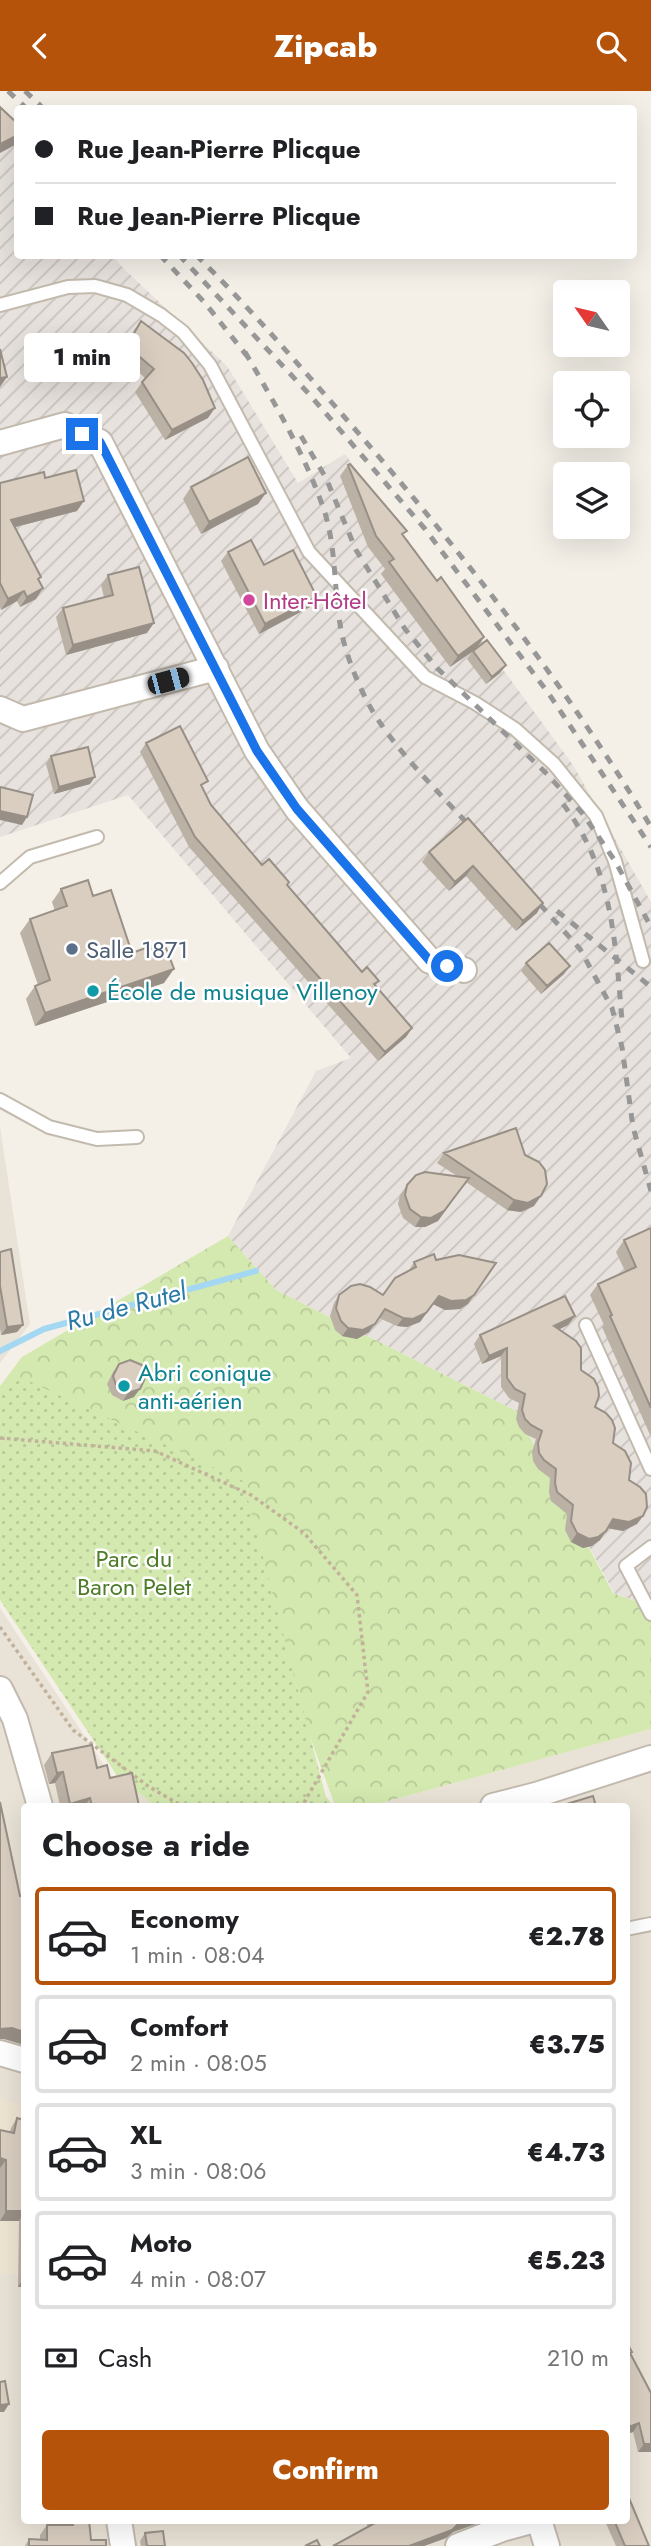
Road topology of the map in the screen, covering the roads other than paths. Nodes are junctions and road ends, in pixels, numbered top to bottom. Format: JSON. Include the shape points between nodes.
{"nodes":[{"id":1,"x":0,"y":305,"type":"edge"},
{"id":2,"x":0,"y":443,"type":"edge"},
{"id":3,"x":216,"y":668,"type":"junction"},
{"id":4,"x":0,"y":709,"type":"edge"},
{"id":5,"x":97,"y":837,"type":"dead end"},
{"id":6,"x":0,"y":883,"type":"edge"},
{"id":7,"x":643,"y":961,"type":"dead end"},
{"id":8,"x":464,"y":970,"type":"dead end"},
{"id":9,"x":0,"y":1100,"type":"edge"},
{"id":10,"x":137,"y":1137,"type":"dead end"},
{"id":11,"x":586,"y":1325,"type":"dead end"},
{"id":12,"x":651,"y":1469,"type":"edge"},
{"id":13,"x":651,"y":1547,"type":"edge"},
{"id":14,"x":651,"y":1614,"type":"edge"},
{"id":15,"x":0,"y":1689,"type":"edge"},
{"id":16,"x":651,"y":1758,"type":"edge"},
{"id":17,"x":39,"y":1803,"type":"edge"},
{"id":18,"x":505,"y":1803,"type":"edge"},
{"id":19,"x":651,"y":1924,"type":"edge"},
{"id":20,"x":630,"y":1928,"type":"edge"},
{"id":21,"x":0,"y":2053,"type":"edge"},
{"id":22,"x":21,"y":2059,"type":"edge"},
{"id":23,"x":120,"y":2524,"type":"edge"},
{"id":24,"x":521,"y":2524,"type":"edge"},
{"id":25,"x":539,"y":2524,"type":"edge"},
{"id":26,"x":123,"y":2546,"type":"edge"},
{"id":27,"x":458,"y":2546,"type":"edge"},
{"id":28,"x":547,"y":2546,"type":"edge"}],
"edges":[{"from":1,"to":7,"type":"lane","via":[[68,287],[95,286],[127,295],[183,332],[210,365],[309,552],[425,677],[515,729],[554,764],[596,816],[615,861]]},
{"from":2,"to":3,"type":"street","via":[[65,425],[100,442]]},
{"from":3,"to":4,"type":"street","via":[[23,719]]},
{"from":3,"to":8,"type":"street","via":[[257,751],[297,809],[430,961]]},
{"from":5,"to":6,"type":"lane","via":[[30,857]]},
{"from":9,"to":10,"type":"lane","via":[[49,1127],[97,1139]]},
{"from":11,"to":12,"type":"lane"},
{"from":13,"to":14,"type":"lane","via":[[626,1566]]},
{"from":15,"to":17,"type":"street","via":[[15,1719]]},
{"from":16,"to":18,"type":"street"},
{"from":19,"to":20,"type":"lane"},
{"from":21,"to":22,"type":"street"},
{"from":23,"to":26,"type":"street"},
{"from":24,"to":27,"type":"street"},
{"from":25,"to":28,"type":"street"}]}
